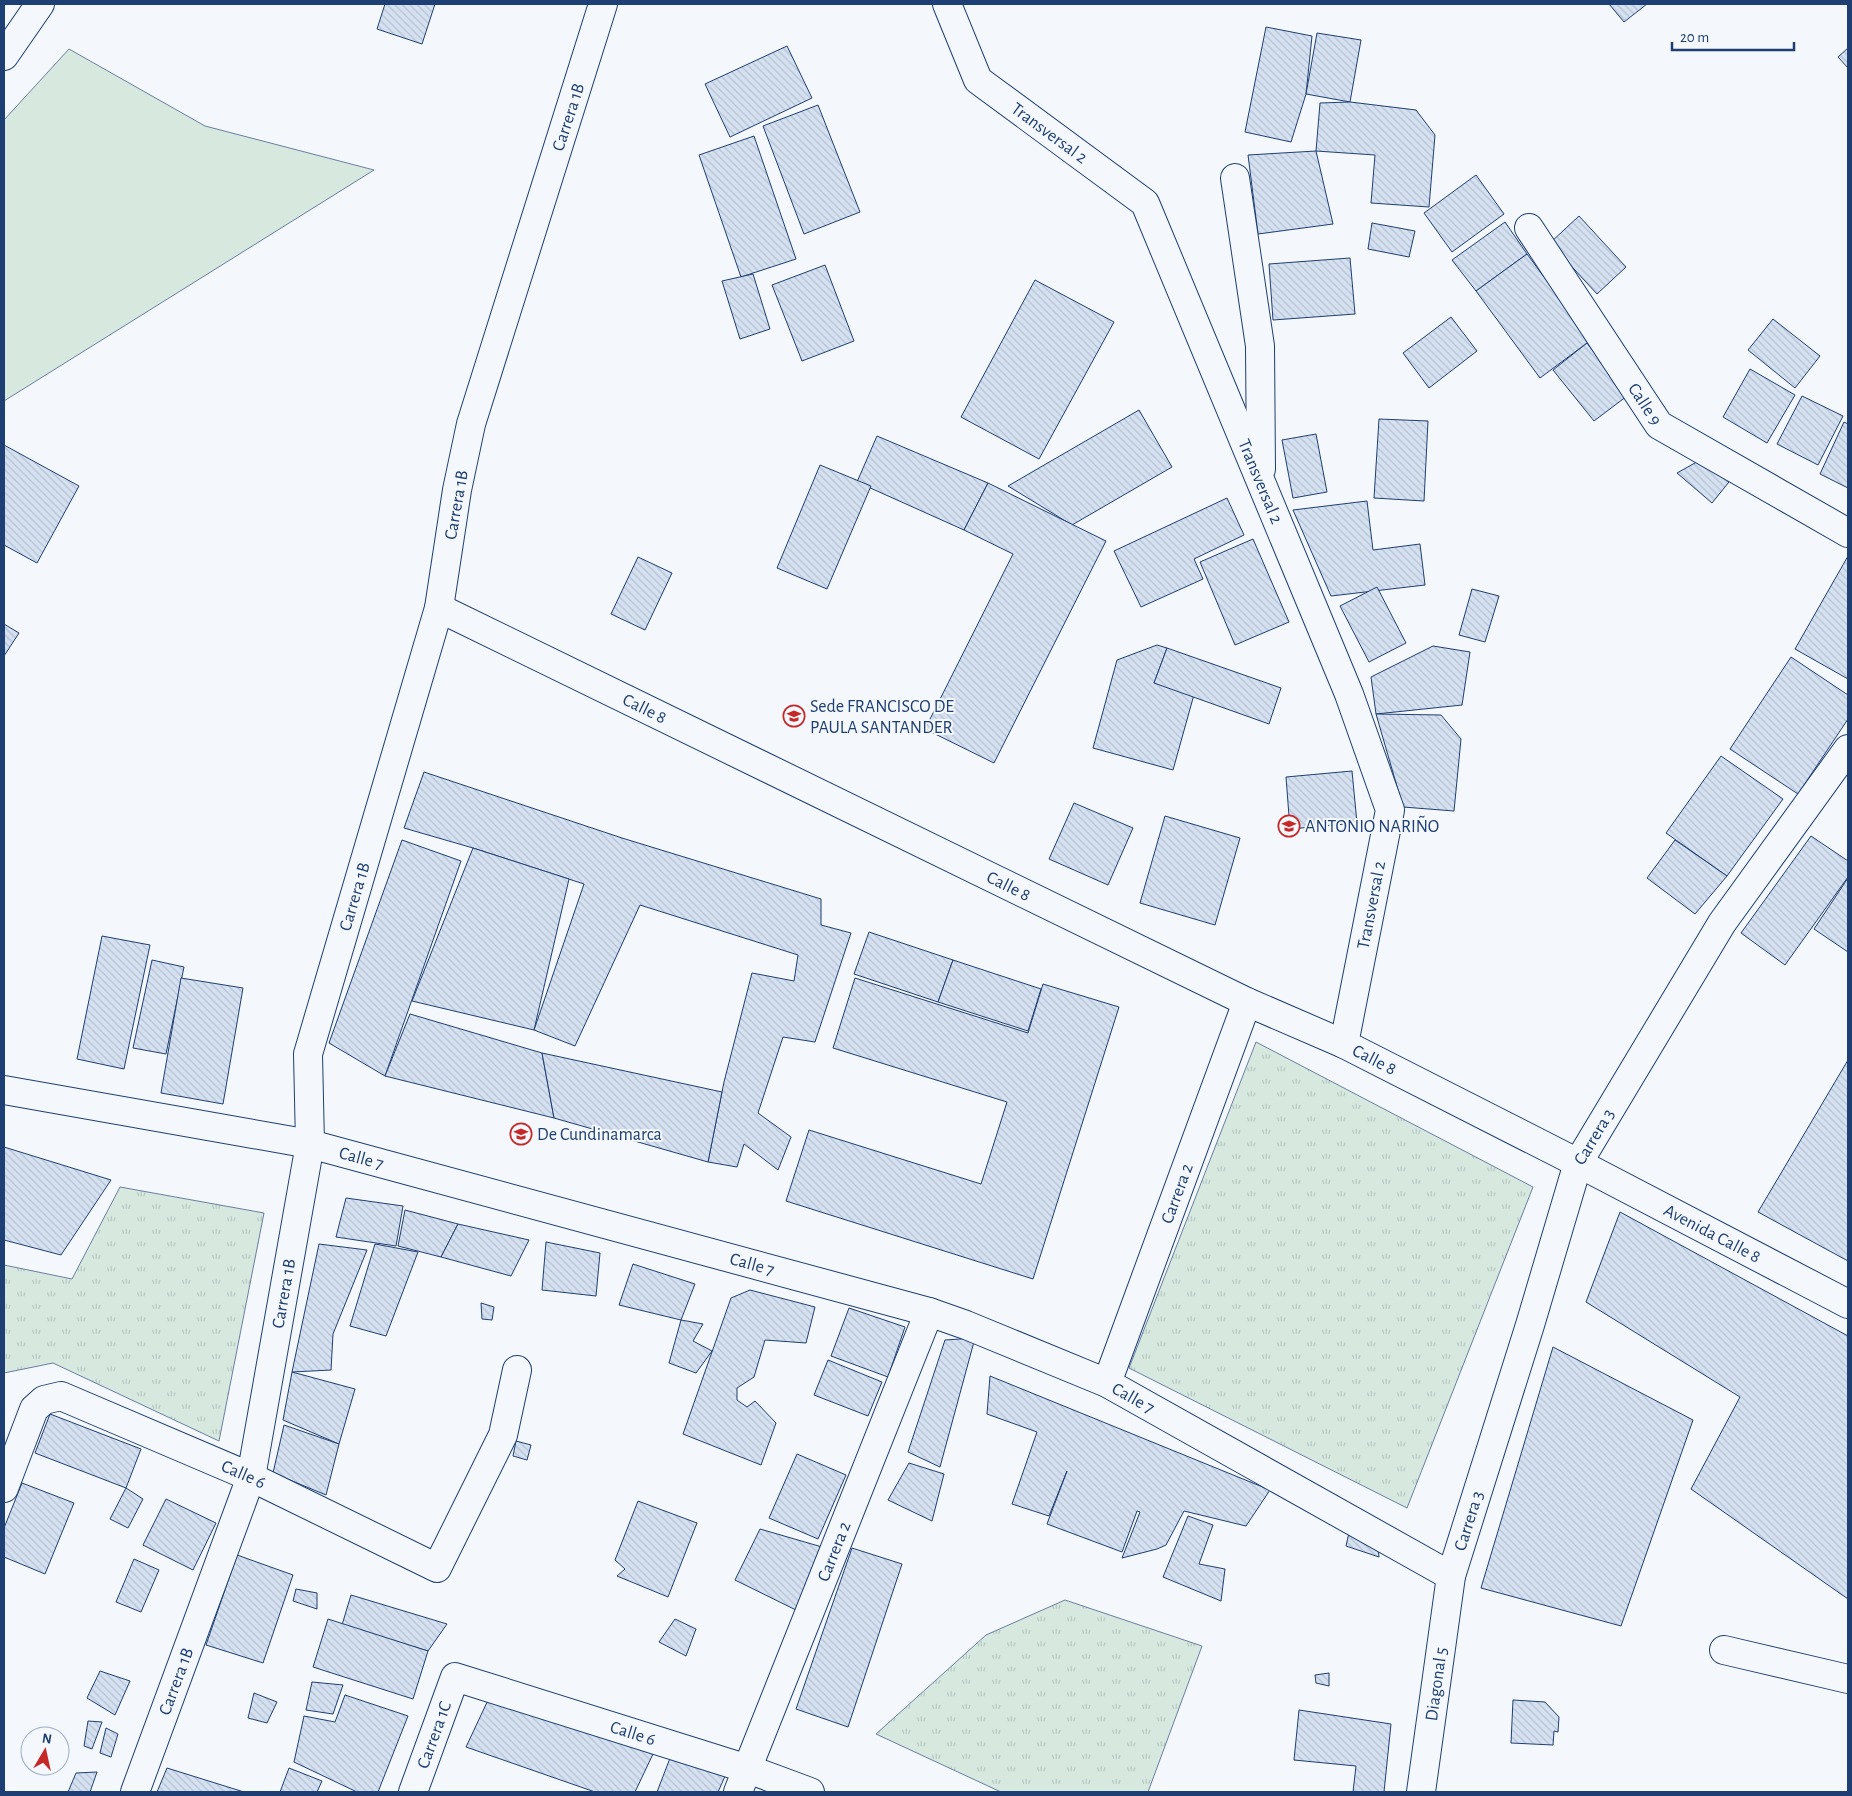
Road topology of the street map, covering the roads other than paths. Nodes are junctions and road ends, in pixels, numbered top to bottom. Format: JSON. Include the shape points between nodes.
{"nodes":[{"id":1,"x":40,"y":4,"type":"edge"},
{"id":2,"x":603,"y":4,"type":"edge"},
{"id":3,"x":947,"y":4,"type":"edge"},
{"id":4,"x":4,"y":56,"type":"edge"},
{"id":5,"x":1235,"y":178,"type":"dead end"},
{"id":6,"x":1529,"y":228,"type":"dead end"},
{"id":7,"x":1261,"y":483,"type":"junction"},
{"id":8,"x":1848,"y":533,"type":"edge"},
{"id":9,"x":439,"y":608,"type":"junction"},
{"id":10,"x":1848,"y":749,"type":"edge"},
{"id":11,"x":1247,"y":1002,"type":"junction"},
{"id":12,"x":1344,"y":1044,"type":"junction"},
{"id":13,"x":4,"y":1090,"type":"edge"},
{"id":14,"x":310,"y":1144,"type":"junction"},
{"id":15,"x":1578,"y":1163,"type":"junction"},
{"id":16,"x":1848,"y":1304,"type":"edge"},
{"id":17,"x":929,"y":1312,"type":"junction"},
{"id":18,"x":517,"y":1370,"type":"dead end"},
{"id":19,"x":1107,"y":1383,"type":"junction"},
{"id":20,"x":251,"y":1476,"type":"junction"},
{"id":21,"x":4,"y":1488,"type":"edge"},
{"id":22,"x":1451,"y":1576,"type":"junction"},
{"id":23,"x":1724,"y":1650,"type":"dead end"},
{"id":24,"x":456,"y":1676,"type":"joint"},
{"id":25,"x":1848,"y":1679,"type":"edge"},
{"id":26,"x":743,"y":1781,"type":"edge"},
{"id":27,"x":135,"y":1792,"type":"edge"},
{"id":28,"x":413,"y":1792,"type":"edge"},
{"id":29,"x":810,"y":1792,"type":"edge"},
{"id":30,"x":1421,"y":1792,"type":"edge"}],
"edges":[{"from":1,"to":4,"type":"street"},
{"from":2,"to":9,"type":"street","name":"Carrera 1B","via":[[471,424]]},
{"from":3,"to":7,"type":"street","name":"Transversal 2","via":[[978,80],[1145,203]]},
{"from":5,"to":7,"type":"street","via":[[1260,346]]},
{"from":6,"to":8,"type":"street","name":"Calle 9","via":[[1659,425]]},
{"from":7,"to":12,"type":"street","name":"Transversal 2","via":[[1349,694],[1390,810]]},
{"from":9,"to":11,"type":"street","name":"Calle 8"},
{"from":9,"to":14,"type":"street","name":"Carrera 1B","via":[[308,1054]]},
{"from":10,"to":15,"type":"street","name":"Carrera 3","via":[[1722,923]]},
{"from":11,"to":12,"type":"street","name":"Calle 8"},
{"from":11,"to":19,"type":"street","name":"Carrera 2"},
{"from":12,"to":15,"type":"street","name":"Calle 8"},
{"from":13,"to":14,"type":"street","name":"Calle 7"},
{"from":14,"to":17,"type":"street","name":"Calle 7"},
{"from":14,"to":20,"type":"street","name":"Carrera 1B"},
{"from":15,"to":16,"type":"street","name":"Avenida Calle 8"},
{"from":15,"to":22,"type":"street","name":"Carrera 3"},
{"from":17,"to":19,"type":"street","name":"Calle 7"},
{"from":17,"to":26,"type":"street","name":"Carrera 2"},
{"from":18,"to":20,"type":"street","name":"Calle 6","via":[[503,1435],[437,1568]]},
{"from":19,"to":22,"type":"street","name":"Calle 7"},
{"from":20,"to":21,"type":"street","name":"Calle 6","via":[[60,1396],[44,1400],[34,1409]]},
{"from":20,"to":27,"type":"street","name":"Carrera 1B"},
{"from":22,"to":30,"type":"street","name":"Diagonal 5"},
{"from":23,"to":25,"type":"street"},
{"from":24,"to":26,"type":"street","name":"Calle 6"},
{"from":24,"to":28,"type":"street","name":"Carrera 1C"},
{"from":26,"to":29,"type":"street","name":"Calle 6"}]}
